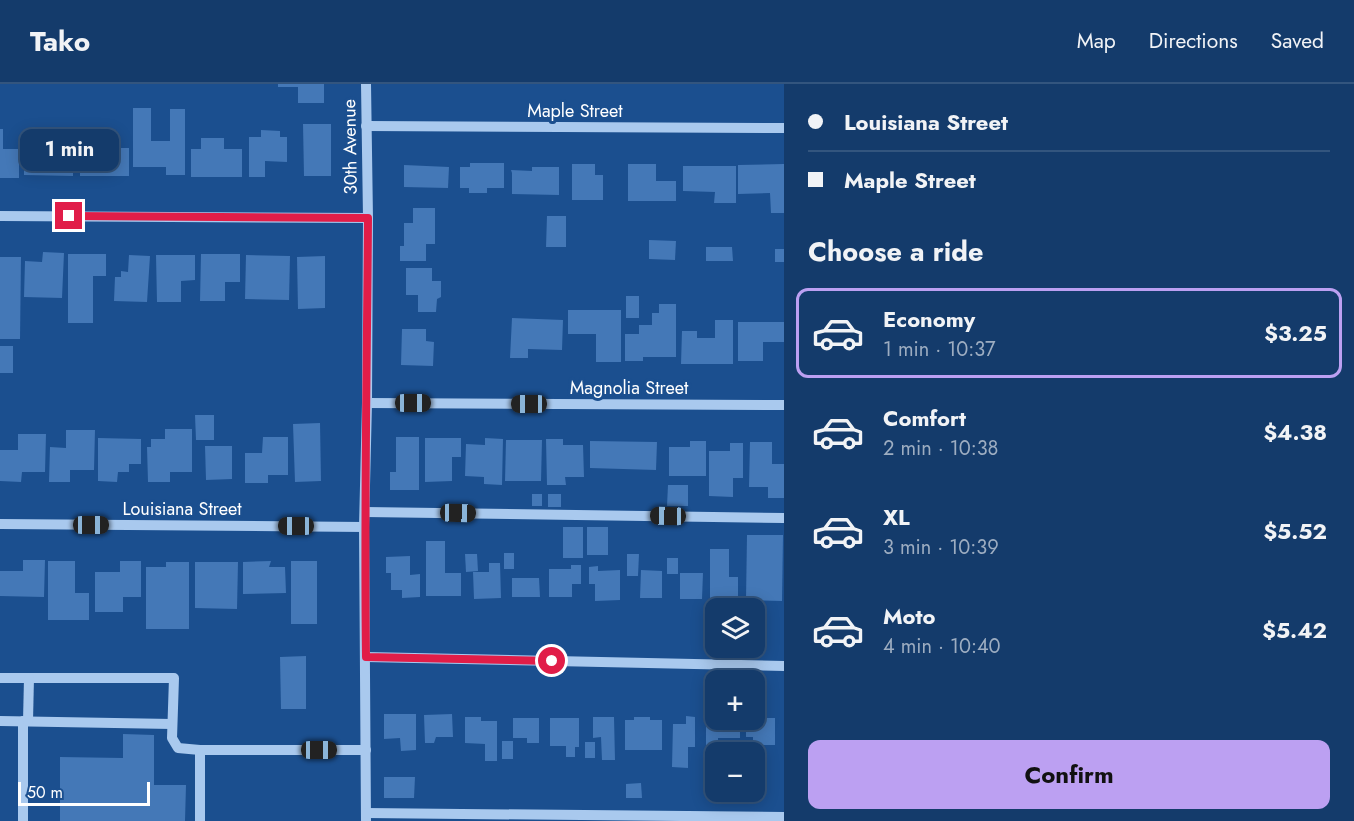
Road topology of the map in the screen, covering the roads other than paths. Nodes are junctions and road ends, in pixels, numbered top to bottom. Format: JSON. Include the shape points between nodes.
{"nodes":[{"id":1,"x":366,"y":84,"type":"edge"},
{"id":2,"x":366,"y":126,"type":"junction"},
{"id":3,"x":784,"y":128,"type":"edge"},
{"id":4,"x":0,"y":216,"type":"edge"},
{"id":5,"x":368,"y":218,"type":"junction"},
{"id":6,"x":367,"y":403,"type":"junction"},
{"id":7,"x":784,"y":405,"type":"edge"},
{"id":8,"x":365,"y":512,"type":"junction"},
{"id":9,"x":784,"y":518,"type":"edge"},
{"id":10,"x":0,"y":524,"type":"edge"},
{"id":11,"x":364,"y":527,"type":"junction"},
{"id":12,"x":366,"y":657,"type":"junction"},
{"id":13,"x":784,"y":666,"type":"edge"},
{"id":14,"x":0,"y":678,"type":"edge"},
{"id":15,"x":29,"y":678,"type":"junction"},
{"id":16,"x":0,"y":721,"type":"edge"},
{"id":17,"x":26,"y":721,"type":"junction"},
{"id":18,"x":172,"y":724,"type":"junction"},
{"id":19,"x":200,"y":750,"type":"junction"},
{"id":20,"x":366,"y":750,"type":"junction"},
{"id":21,"x":366,"y":817,"type":"edge"},
{"id":22,"x":784,"y":817,"type":"edge"},
{"id":23,"x":23,"y":821,"type":"edge"},
{"id":24,"x":200,"y":821,"type":"edge"}],
"edges":[{"from":1,"to":2,"type":"street","name":"30th Avenue"},
{"from":2,"to":3,"type":"street","name":"Maple Street"},
{"from":2,"to":5,"type":"street","name":"30th Avenue"},
{"from":4,"to":5,"type":"street"},
{"from":5,"to":6,"type":"street","name":"30th Avenue"},
{"from":6,"to":7,"type":"street","name":"Magnolia Street"},
{"from":6,"to":8,"type":"street","name":"30th Avenue"},
{"from":8,"to":9,"type":"street"},
{"from":8,"to":11,"type":"street","name":"30th Avenue"},
{"from":10,"to":11,"type":"street","name":"Louisiana Street"},
{"from":11,"to":12,"type":"street","name":"30th Avenue"},
{"from":12,"to":13,"type":"street"},
{"from":12,"to":20,"type":"street","name":"30th Avenue"},
{"from":14,"to":15,"type":"street"},
{"from":15,"to":17,"type":"street"},
{"from":15,"to":18,"type":"street","via":[[174,678]]},
{"from":16,"to":17,"type":"street"},
{"from":17,"to":18,"type":"street"},
{"from":17,"to":23,"type":"street"},
{"from":18,"to":19,"type":"street","via":[[172,738],[178,748]]},
{"from":19,"to":20,"type":"street"},
{"from":19,"to":24,"type":"street"},
{"from":20,"to":21,"type":"street","name":"30th Avenue"},
{"from":21,"to":22,"type":"street"}]}
